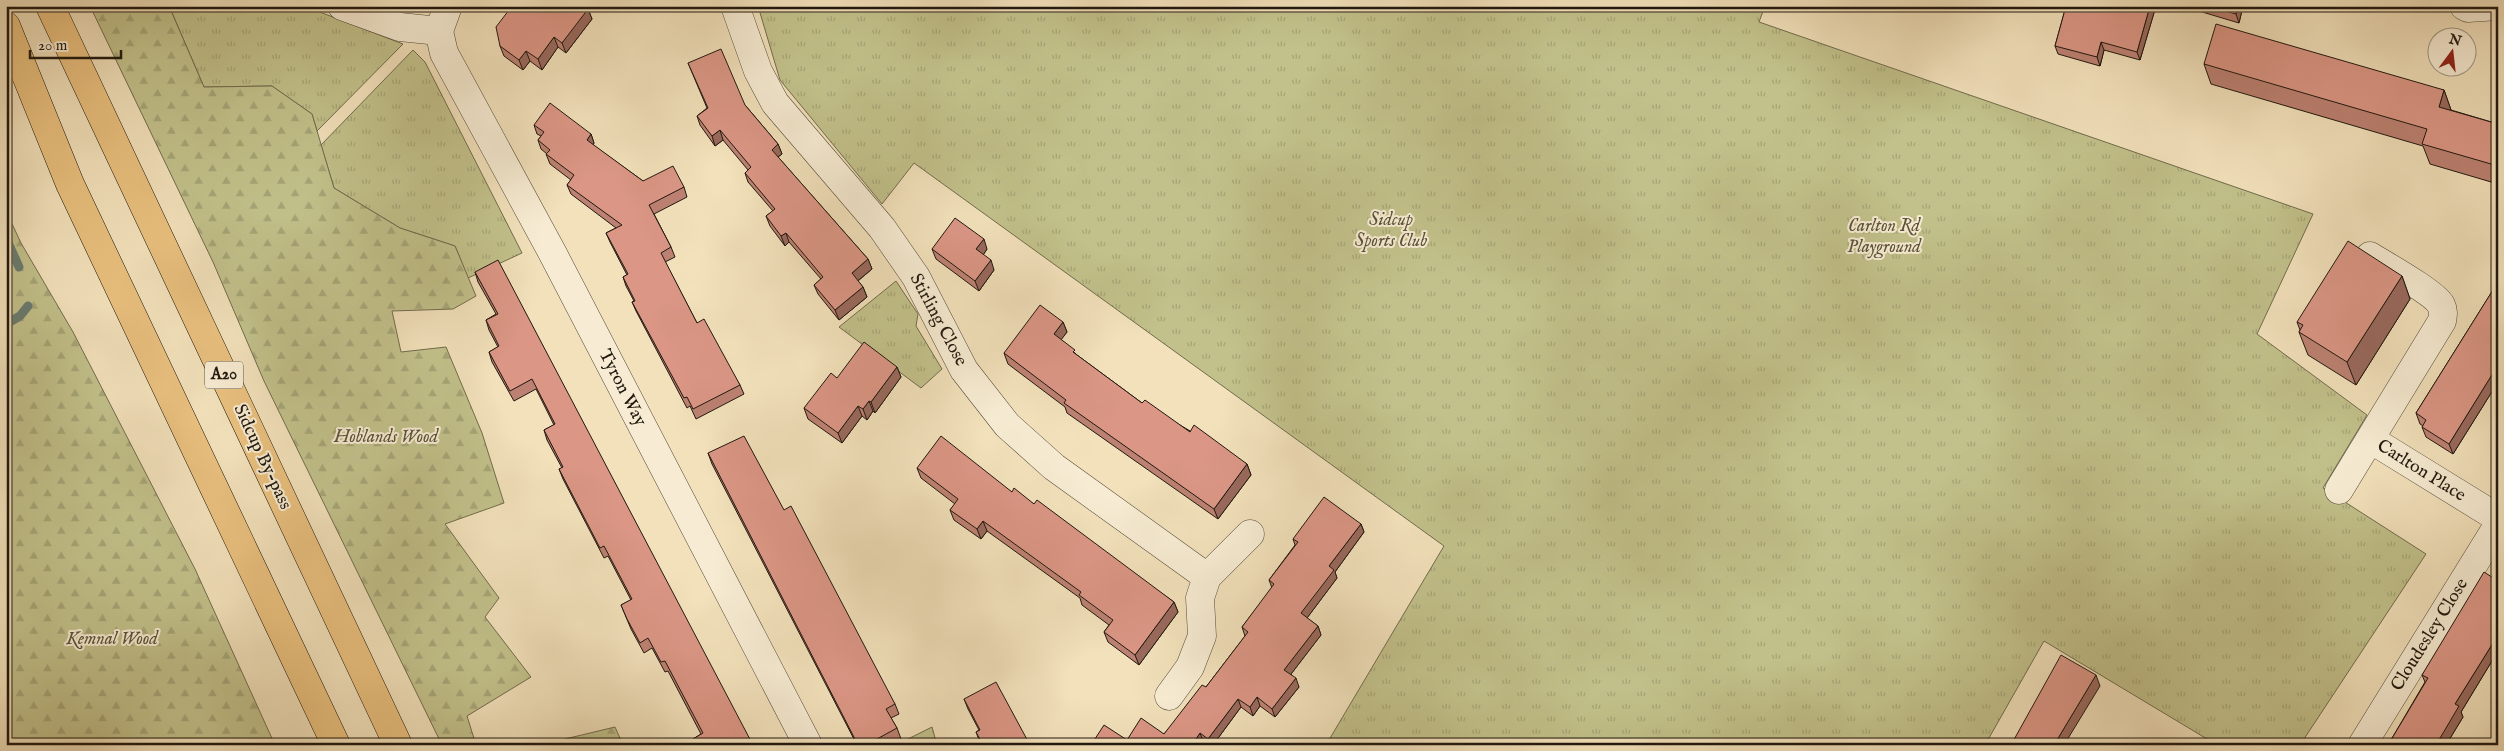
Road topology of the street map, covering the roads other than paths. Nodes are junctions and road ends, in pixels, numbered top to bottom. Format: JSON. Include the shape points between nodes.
{"nodes":[{"id":1,"x":50,"y":6,"type":"edge"},
{"id":2,"x":342,"y":6,"type":"edge"},
{"id":3,"x":735,"y":6,"type":"edge"},
{"id":4,"x":2464,"y":6,"type":"edge"},
{"id":5,"x":2498,"y":6,"type":"edge"},
{"id":6,"x":444,"y":18,"type":"edge"},
{"id":7,"x":6,"y":26,"type":"edge"},
{"id":8,"x":2370,"y":256,"type":"edge"},
{"id":9,"x":2370,"y":439,"type":"junction"},
{"id":10,"x":2339,"y":490,"type":"dead end"},
{"id":11,"x":2498,"y":518,"type":"edge"},
{"id":12,"x":2498,"y":524,"type":"edge"},
{"id":13,"x":1250,"y":534,"type":"dead end"},
{"id":14,"x":1207,"y":577,"type":"junction"},
{"id":15,"x":1169,"y":696,"type":"dead end"},
{"id":16,"x":336,"y":745,"type":"edge"},
{"id":17,"x":398,"y":745,"type":"edge"},
{"id":18,"x":808,"y":745,"type":"edge"},
{"id":19,"x":2362,"y":745,"type":"edge"}],
"edges":[{"from":1,"to":17,"type":"highway","name":"Sidcup By-pass","number":"A20"},
{"from":2,"to":6,"type":"street","via":[[400,27]]},
{"from":3,"to":14,"type":"street","name":"Stirling Close","via":[[758,71],[775,103],[882,228],[916,276],[964,370],[1007,425],[1054,466]]},
{"from":4,"to":5,"type":"street"},
{"from":6,"to":18,"type":"street","name":"Tyron Way","via":[[444,53],[553,254]]},
{"from":7,"to":16,"type":"highway","via":[[70,184]]},
{"from":8,"to":9,"type":"street","via":[[2430,294],[2441,304],[2443,312],[2442,321]]},
{"from":9,"to":10,"type":"street","name":"Carlton Place"},
{"from":9,"to":11,"type":"street","name":"Carlton Place"},
{"from":12,"to":19,"type":"street","name":"Cloudesley Close"},
{"from":13,"to":14,"type":"street"},
{"from":14,"to":15,"type":"street","via":[[1200,598],[1202,636],[1190,667]]}]}
